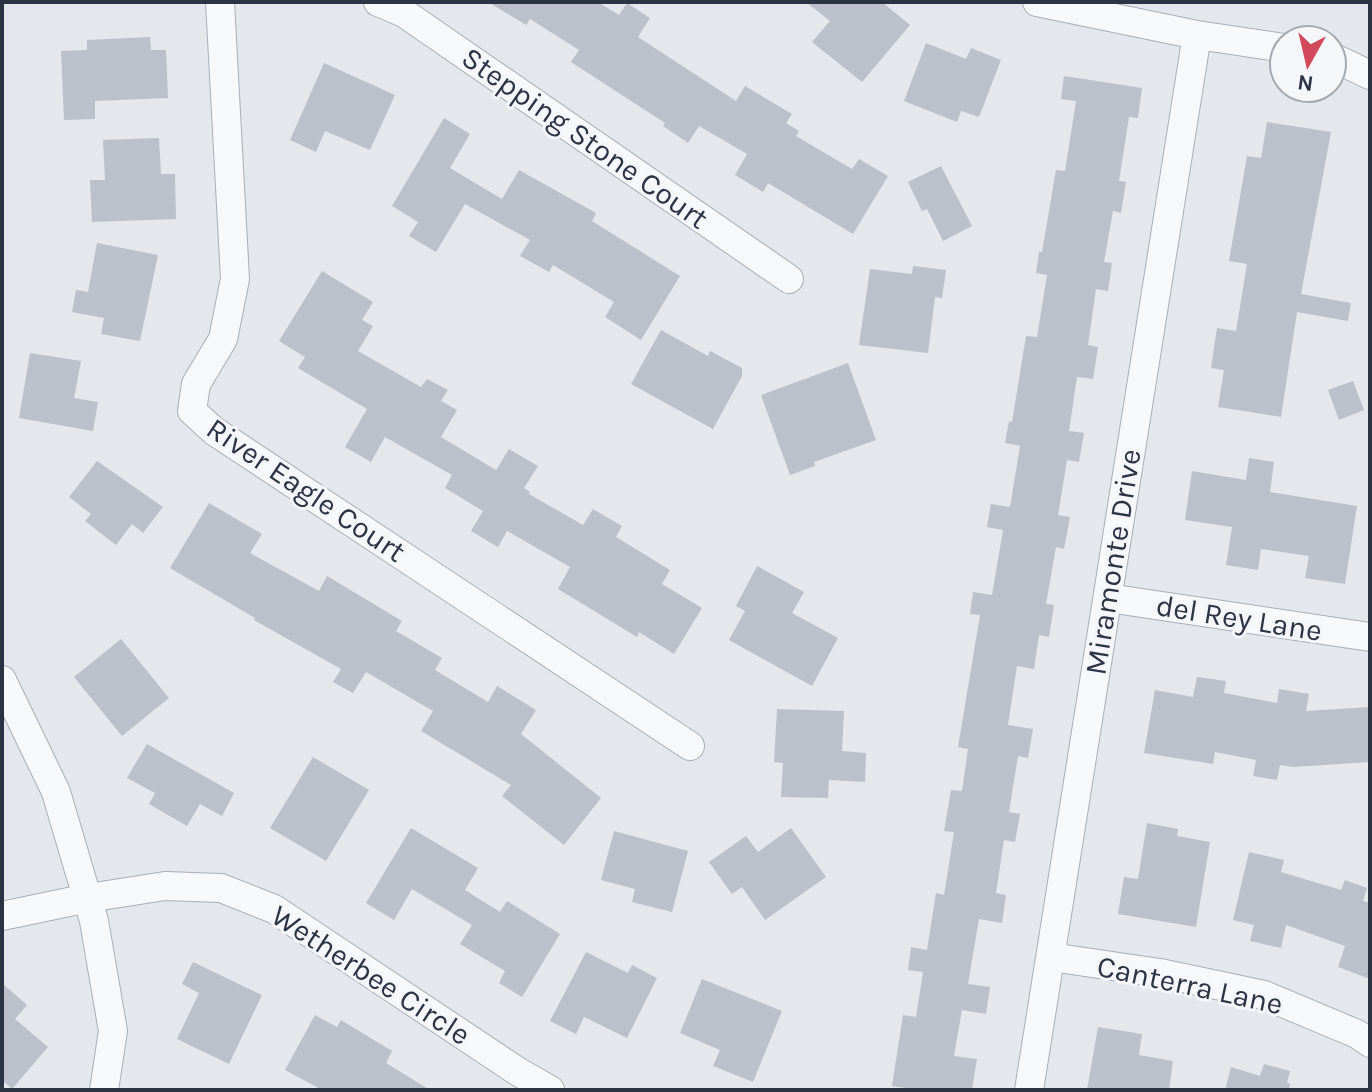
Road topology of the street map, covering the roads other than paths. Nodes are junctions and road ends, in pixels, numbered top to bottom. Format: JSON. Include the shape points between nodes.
{"nodes":[{"id":1,"x":220,"y":2,"type":"edge"},
{"id":2,"x":378,"y":2,"type":"edge"},
{"id":3,"x":1037,"y":2,"type":"edge"},
{"id":4,"x":1197,"y":35,"type":"junction"},
{"id":5,"x":1268,"y":46,"type":"edge"},
{"id":6,"x":1348,"y":65,"type":"edge"},
{"id":7,"x":1370,"y":75,"type":"edge"},
{"id":8,"x":789,"y":279,"type":"dead end"},
{"id":9,"x":1108,"y":598,"type":"junction"},
{"id":10,"x":1370,"y":637,"type":"edge"},
{"id":11,"x":2,"y":680,"type":"edge"},
{"id":12,"x":690,"y":746,"type":"dead end"},
{"id":13,"x":88,"y":898,"type":"junction"},
{"id":14,"x":2,"y":916,"type":"edge"},
{"id":15,"x":1051,"y":957,"type":"junction"},
{"id":16,"x":1370,"y":1043,"type":"edge"},
{"id":17,"x":104,"y":1090,"type":"edge"},
{"id":18,"x":550,"y":1090,"type":"edge"},
{"id":19,"x":1029,"y":1090,"type":"edge"}],
"edges":[{"from":1,"to":12,"type":"street","name":"River Eagle Court","via":[[235,279],[223,339],[196,384],[192,411],[214,431]]},
{"from":2,"to":8,"type":"street","name":"Stepping Stone Court","via":[[404,13]]},
{"from":3,"to":4,"type":"street"},
{"from":4,"to":5,"type":"street"},
{"from":4,"to":9,"type":"street","name":"Miramonte Drive"},
{"from":6,"to":7,"type":"street"},
{"from":9,"to":10,"type":"street","name":"del Rey Lane"},
{"from":9,"to":15,"type":"street","name":"Miramonte Drive"},
{"from":11,"to":13,"type":"street","via":[[56,792]]},
{"from":13,"to":14,"type":"street","name":"Wetherbee Circle"},
{"from":13,"to":17,"type":"street","via":[[113,1031]]},
{"from":13,"to":18,"type":"street","name":"Wetherbee Circle","via":[[165,886],[221,888],[274,909]]},
{"from":15,"to":16,"type":"street","name":"Canterra Lane","via":[[1264,995]]},
{"from":15,"to":19,"type":"street","name":"Miramonte Drive"}]}
